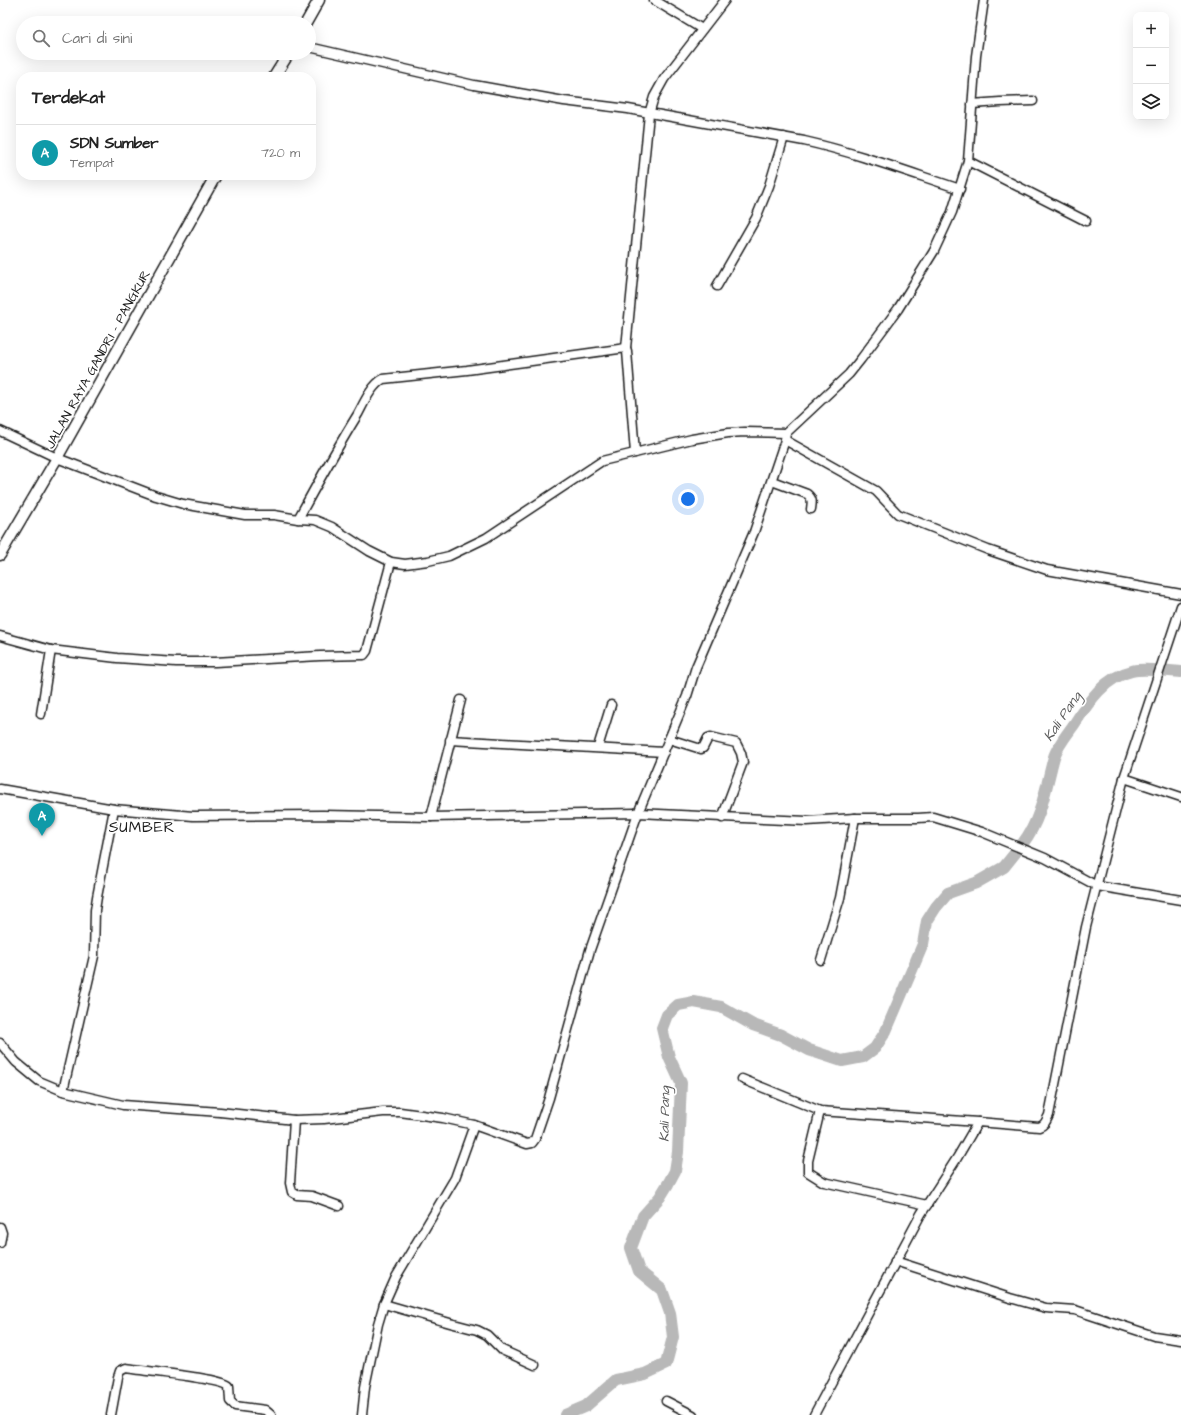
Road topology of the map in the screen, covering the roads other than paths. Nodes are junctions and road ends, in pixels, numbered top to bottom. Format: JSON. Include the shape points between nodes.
{"nodes":[{"id":1,"x":319,"y":0,"type":"edge"},
{"id":2,"x":654,"y":0,"type":"edge"},
{"id":3,"x":725,"y":0,"type":"edge"},
{"id":4,"x":984,"y":0,"type":"edge"},
{"id":5,"x":310,"y":16,"type":"edge"},
{"id":6,"x":702,"y":29,"type":"junction"},
{"id":7,"x":316,"y":49,"type":"edge"},
{"id":8,"x":285,"y":60,"type":"edge"},
{"id":9,"x":277,"y":72,"type":"edge"},
{"id":10,"x":1033,"y":101,"type":"dead end"},
{"id":11,"x":972,"y":104,"type":"junction"},
{"id":12,"x":649,"y":114,"type":"junction"},
{"id":13,"x":784,"y":137,"type":"junction"},
{"id":14,"x":968,"y":161,"type":"junction"},
{"id":15,"x":213,"y":180,"type":"edge"},
{"id":16,"x":960,"y":189,"type":"junction"},
{"id":17,"x":1086,"y":221,"type":"dead end"},
{"id":18,"x":717,"y":286,"type":"dead end"},
{"id":19,"x":627,"y":352,"type":"junction"},
{"id":20,"x":0,"y":431,"type":"edge"},
{"id":21,"x":786,"y":437,"type":"junction"},
{"id":22,"x":634,"y":453,"type":"junction"},
{"id":23,"x":57,"y":458,"type":"junction"},
{"id":24,"x":772,"y":481,"type":"junction"},
{"id":25,"x":811,"y":509,"type":"dead end"},
{"id":26,"x":298,"y":519,"type":"junction"},
{"id":27,"x":0,"y":555,"type":"edge"},
{"id":28,"x":391,"y":562,"type":"junction"},
{"id":29,"x":1181,"y":594,"type":"edge"},
{"id":30,"x":1181,"y":606,"type":"edge"},
{"id":31,"x":0,"y":636,"type":"edge"},
{"id":32,"x":50,"y":650,"type":"junction"},
{"id":33,"x":461,"y":700,"type":"dead end"},
{"id":34,"x":611,"y":705,"type":"dead end"},
{"id":35,"x":41,"y":714,"type":"dead end"},
{"id":36,"x":669,"y":738,"type":"junction"},
{"id":37,"x":450,"y":740,"type":"junction"},
{"id":38,"x":598,"y":747,"type":"junction"},
{"id":39,"x":664,"y":752,"type":"junction"},
{"id":40,"x":1124,"y":778,"type":"junction"},
{"id":41,"x":0,"y":789,"type":"edge"},
{"id":42,"x":1181,"y":797,"type":"edge"},
{"id":43,"x":114,"y":809,"type":"junction"},
{"id":44,"x":638,"y":813,"type":"junction"},
{"id":45,"x":431,"y":817,"type":"junction"},
{"id":46,"x":722,"y":818,"type":"junction"},
{"id":47,"x":855,"y":818,"type":"junction"},
{"id":48,"x":1097,"y":886,"type":"junction"},
{"id":49,"x":1181,"y":900,"type":"edge"},
{"id":50,"x":821,"y":960,"type":"dead end"},
{"id":51,"x":0,"y":1043,"type":"edge"},
{"id":52,"x":742,"y":1079,"type":"dead end"},
{"id":53,"x":63,"y":1091,"type":"junction"},
{"id":54,"x":820,"y":1110,"type":"junction"},
{"id":55,"x":294,"y":1120,"type":"junction"},
{"id":56,"x":978,"y":1122,"type":"junction"},
{"id":57,"x":474,"y":1125,"type":"junction"},
{"id":58,"x":927,"y":1205,"type":"junction"},
{"id":59,"x":339,"y":1206,"type":"dead end"},
{"id":60,"x":0,"y":1227,"type":"edge"},
{"id":61,"x":0,"y":1243,"type":"edge"},
{"id":62,"x":896,"y":1261,"type":"junction"},
{"id":63,"x":384,"y":1304,"type":"junction"},
{"id":64,"x":1181,"y":1340,"type":"edge"},
{"id":65,"x":536,"y":1366,"type":"dead end"},
{"id":66,"x":666,"y":1401,"type":"dead end"},
{"id":67,"x":111,"y":1415,"type":"edge"},
{"id":68,"x":271,"y":1415,"type":"edge"},
{"id":69,"x":362,"y":1415,"type":"edge"},
{"id":70,"x":694,"y":1415,"type":"edge"},
{"id":71,"x":814,"y":1415,"type":"edge"}],
"edges":[{"from":1,"to":5,"type":"street"},
{"from":2,"to":6,"type":"street"},
{"from":3,"to":6,"type":"street"},
{"from":4,"to":11,"type":"street"},
{"from":6,"to":12,"type":"street","via":[[664,79]]},
{"from":7,"to":12,"type":"street","via":[[474,85]]},
{"from":8,"to":9,"type":"street"},
{"from":10,"to":11,"type":"street"},
{"from":11,"to":14,"type":"street"},
{"from":12,"to":13,"type":"street"},
{"from":12,"to":19,"type":"street"},
{"from":13,"to":16,"type":"street","via":[[838,149]]},
{"from":13,"to":18,"type":"street","via":[[756,218]]},
{"from":14,"to":16,"type":"street"},
{"from":14,"to":17,"type":"street"},
{"from":15,"to":23,"type":"street","name":"JALAN RAYA GANDRI - PANGKUR"},
{"from":16,"to":21,"type":"street","via":[[934,251],[898,309],[849,374]]},
{"from":19,"to":22,"type":"street"},
{"from":19,"to":26,"type":"street","via":[[383,379],[371,391]]},
{"from":20,"to":23,"type":"street"},
{"from":21,"to":22,"type":"street","via":[[728,432]]},
{"from":21,"to":24,"type":"street"},
{"from":21,"to":29,"type":"street","via":[[876,491],[898,514],[988,550],[1046,570]]},
{"from":22,"to":28,"type":"street","via":[[602,461],[470,547],[428,561],[405,564]]},
{"from":23,"to":26,"type":"street","via":[[183,504],[245,515],[274,515]]},
{"from":23,"to":27,"type":"street","name":"JALAN RAYA GANDRI - PANGKUR"},
{"from":24,"to":25,"type":"street","via":[[807,494],[811,497]]},
{"from":24,"to":36,"type":"street","via":[[754,532],[696,667]]},
{"from":26,"to":28,"type":"street","via":[[315,520],[332,527]]},
{"from":28,"to":32,"type":"street","via":[[364,655],[176,662]]},
{"from":30,"to":40,"type":"street"},
{"from":31,"to":32,"type":"street"},
{"from":32,"to":35,"type":"street"},
{"from":33,"to":37,"type":"street"},
{"from":34,"to":38,"type":"street"},
{"from":36,"to":39,"type":"street"},
{"from":36,"to":46,"type":"street","via":[[701,749],[711,737],[736,743],[743,762]]},
{"from":37,"to":38,"type":"street"},
{"from":37,"to":45,"type":"street"},
{"from":38,"to":39,"type":"street"},
{"from":39,"to":44,"type":"street"},
{"from":40,"to":42,"type":"street"},
{"from":40,"to":48,"type":"street"},
{"from":41,"to":43,"type":"street"},
{"from":43,"to":45,"type":"street","via":[[193,816]]},
{"from":43,"to":53,"type":"street","via":[[95,910],[94,956]]},
{"from":44,"to":45,"type":"street"},
{"from":44,"to":46,"type":"street"},
{"from":44,"to":57,"type":"street","via":[[590,950],[535,1139],[527,1144]]},
{"from":46,"to":47,"type":"street","via":[[807,821]]},
{"from":47,"to":48,"type":"street","via":[[933,817],[982,832],[1045,858]]},
{"from":47,"to":50,"type":"street","via":[[840,898]]},
{"from":48,"to":49,"type":"street"},
{"from":48,"to":56,"type":"street","via":[[1086,927],[1046,1122],[1043,1126],[1033,1127]]},
{"from":51,"to":53,"type":"street","via":[[16,1062],[39,1081]]},
{"from":52,"to":54,"type":"street"},
{"from":53,"to":55,"type":"street","via":[[124,1105]]},
{"from":54,"to":56,"type":"street"},
{"from":54,"to":58,"type":"street","via":[[808,1161],[808,1172],[824,1182]]},
{"from":55,"to":57,"type":"street","via":[[400,1112]]},
{"from":55,"to":59,"type":"street","via":[[290,1182],[292,1192]]},
{"from":56,"to":58,"type":"street"},
{"from":57,"to":63,"type":"street","via":[[455,1178],[396,1277]]},
{"from":58,"to":62,"type":"street"},
{"from":60,"to":61,"type":"street"},
{"from":62,"to":64,"type":"street","via":[[1046,1308],[1075,1310],[1154,1336]]},
{"from":62,"to":71,"type":"street"},
{"from":63,"to":65,"type":"street","via":[[477,1330],[487,1335],[502,1350]]},
{"from":63,"to":69,"type":"street","via":[[365,1387]]},
{"from":66,"to":70,"type":"street"},
{"from":67,"to":68,"type":"street","via":[[118,1377],[120,1371],[126,1368],[224,1383],[229,1386],[230,1401],[234,1406],[265,1410]]}]}
